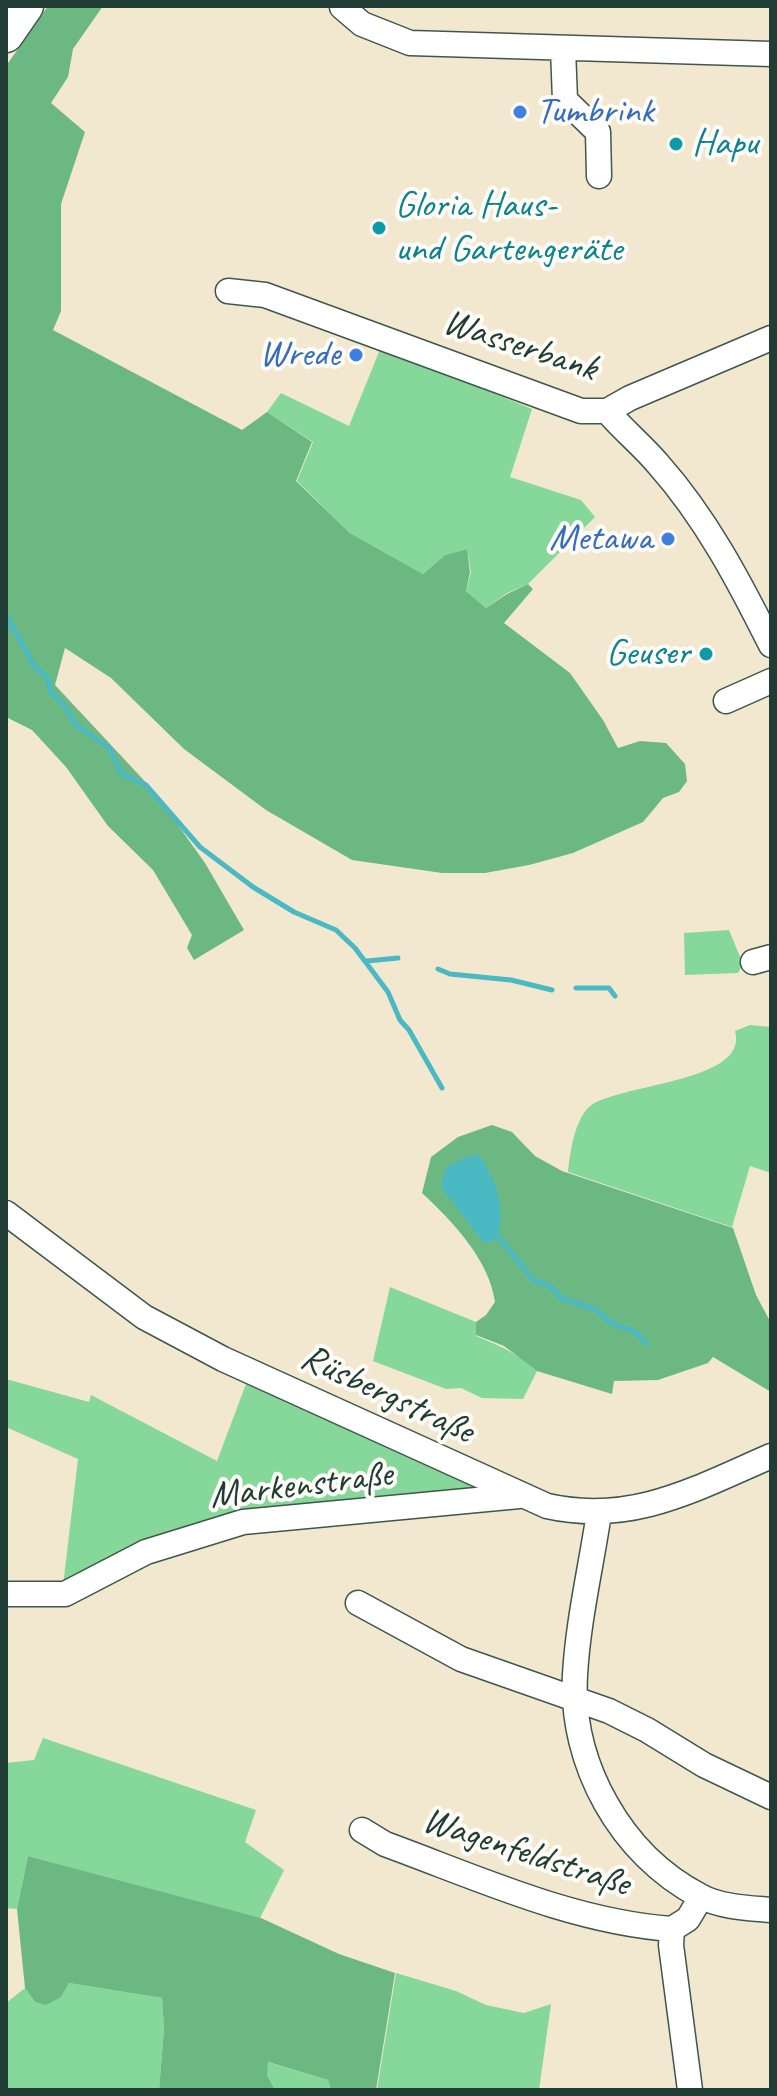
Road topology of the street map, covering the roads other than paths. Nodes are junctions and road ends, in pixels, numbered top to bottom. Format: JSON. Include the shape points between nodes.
{"nodes":[{"id":1,"x":26,"y":6,"type":"edge"},
{"id":2,"x":342,"y":7,"type":"edge"},
{"id":3,"x":6,"y":35,"type":"edge"},
{"id":4,"x":563,"y":49,"type":"junction"},
{"id":5,"x":771,"y":54,"type":"edge"},
{"id":6,"x":599,"y":176,"type":"dead end"},
{"id":7,"x":228,"y":291,"type":"dead end"},
{"id":8,"x":771,"y":338,"type":"edge"},
{"id":9,"x":607,"y":411,"type":"junction"},
{"id":10,"x":771,"y":645,"type":"edge"},
{"id":11,"x":771,"y":681,"type":"edge"},
{"id":12,"x":726,"y":701,"type":"dead end"},
{"id":13,"x":6,"y":1213,"type":"edge"},
{"id":14,"x":771,"y":1456,"type":"edge"},
{"id":15,"x":522,"y":1496,"type":"junction"},
{"id":16,"x":599,"y":1513,"type":"junction"},
{"id":17,"x":6,"y":1594,"type":"edge"},
{"id":18,"x":358,"y":1603,"type":"dead end"},
{"id":19,"x":575,"y":1699,"type":"junction"},
{"id":20,"x":771,"y":1797,"type":"edge"},
{"id":21,"x":362,"y":1830,"type":"dead end"},
{"id":22,"x":701,"y":1897,"type":"junction"},
{"id":23,"x":771,"y":1910,"type":"edge"},
{"id":24,"x":672,"y":1929,"type":"junction"},
{"id":25,"x":690,"y":2090,"type":"edge"}],
"edges":[{"from":1,"to":3,"type":"highway"},
{"from":2,"to":4,"type":"street","via":[[362,24],[410,43]]},
{"from":4,"to":5,"type":"street"},
{"from":4,"to":6,"type":"street","via":[[565,100],[598,132]]},
{"from":7,"to":9,"type":"street","name":"Wasserbank","via":[[265,295],[581,411]]},
{"from":8,"to":9,"type":"street"},
{"from":9,"to":10,"type":"street","name":"Wasserbank","via":[[657,462],[706,527]]},
{"from":11,"to":12,"type":"street"},
{"from":13,"to":15,"type":"street","name":"Rüsbergstraße","via":[[144,1317],[223,1359]]},
{"from":14,"to":16,"type":"street","name":"Rüsbergstraße","via":[[666,1501]]},
{"from":15,"to":16,"type":"street","name":"Rüsbergstraße","via":[[574,1512]]},
{"from":15,"to":17,"type":"street","name":"Markenstraße","via":[[243,1522],[146,1552],[65,1594]]},
{"from":16,"to":19,"type":"street"},
{"from":18,"to":19,"type":"street","via":[[461,1659]]},
{"from":19,"to":20,"type":"street","via":[[647,1730]]},
{"from":19,"to":22,"type":"street","via":[[585,1758],[603,1799],[642,1851]]},
{"from":21,"to":24,"type":"street","name":"Wagenfeldstraße","via":[[385,1844],[593,1918]]},
{"from":22,"to":23,"type":"street"},
{"from":22,"to":24,"type":"street","name":"Wagenfeldstraße","via":[[688,1919]]},
{"from":24,"to":25,"type":"street","name":"Wagenfeldstraße"}]}
